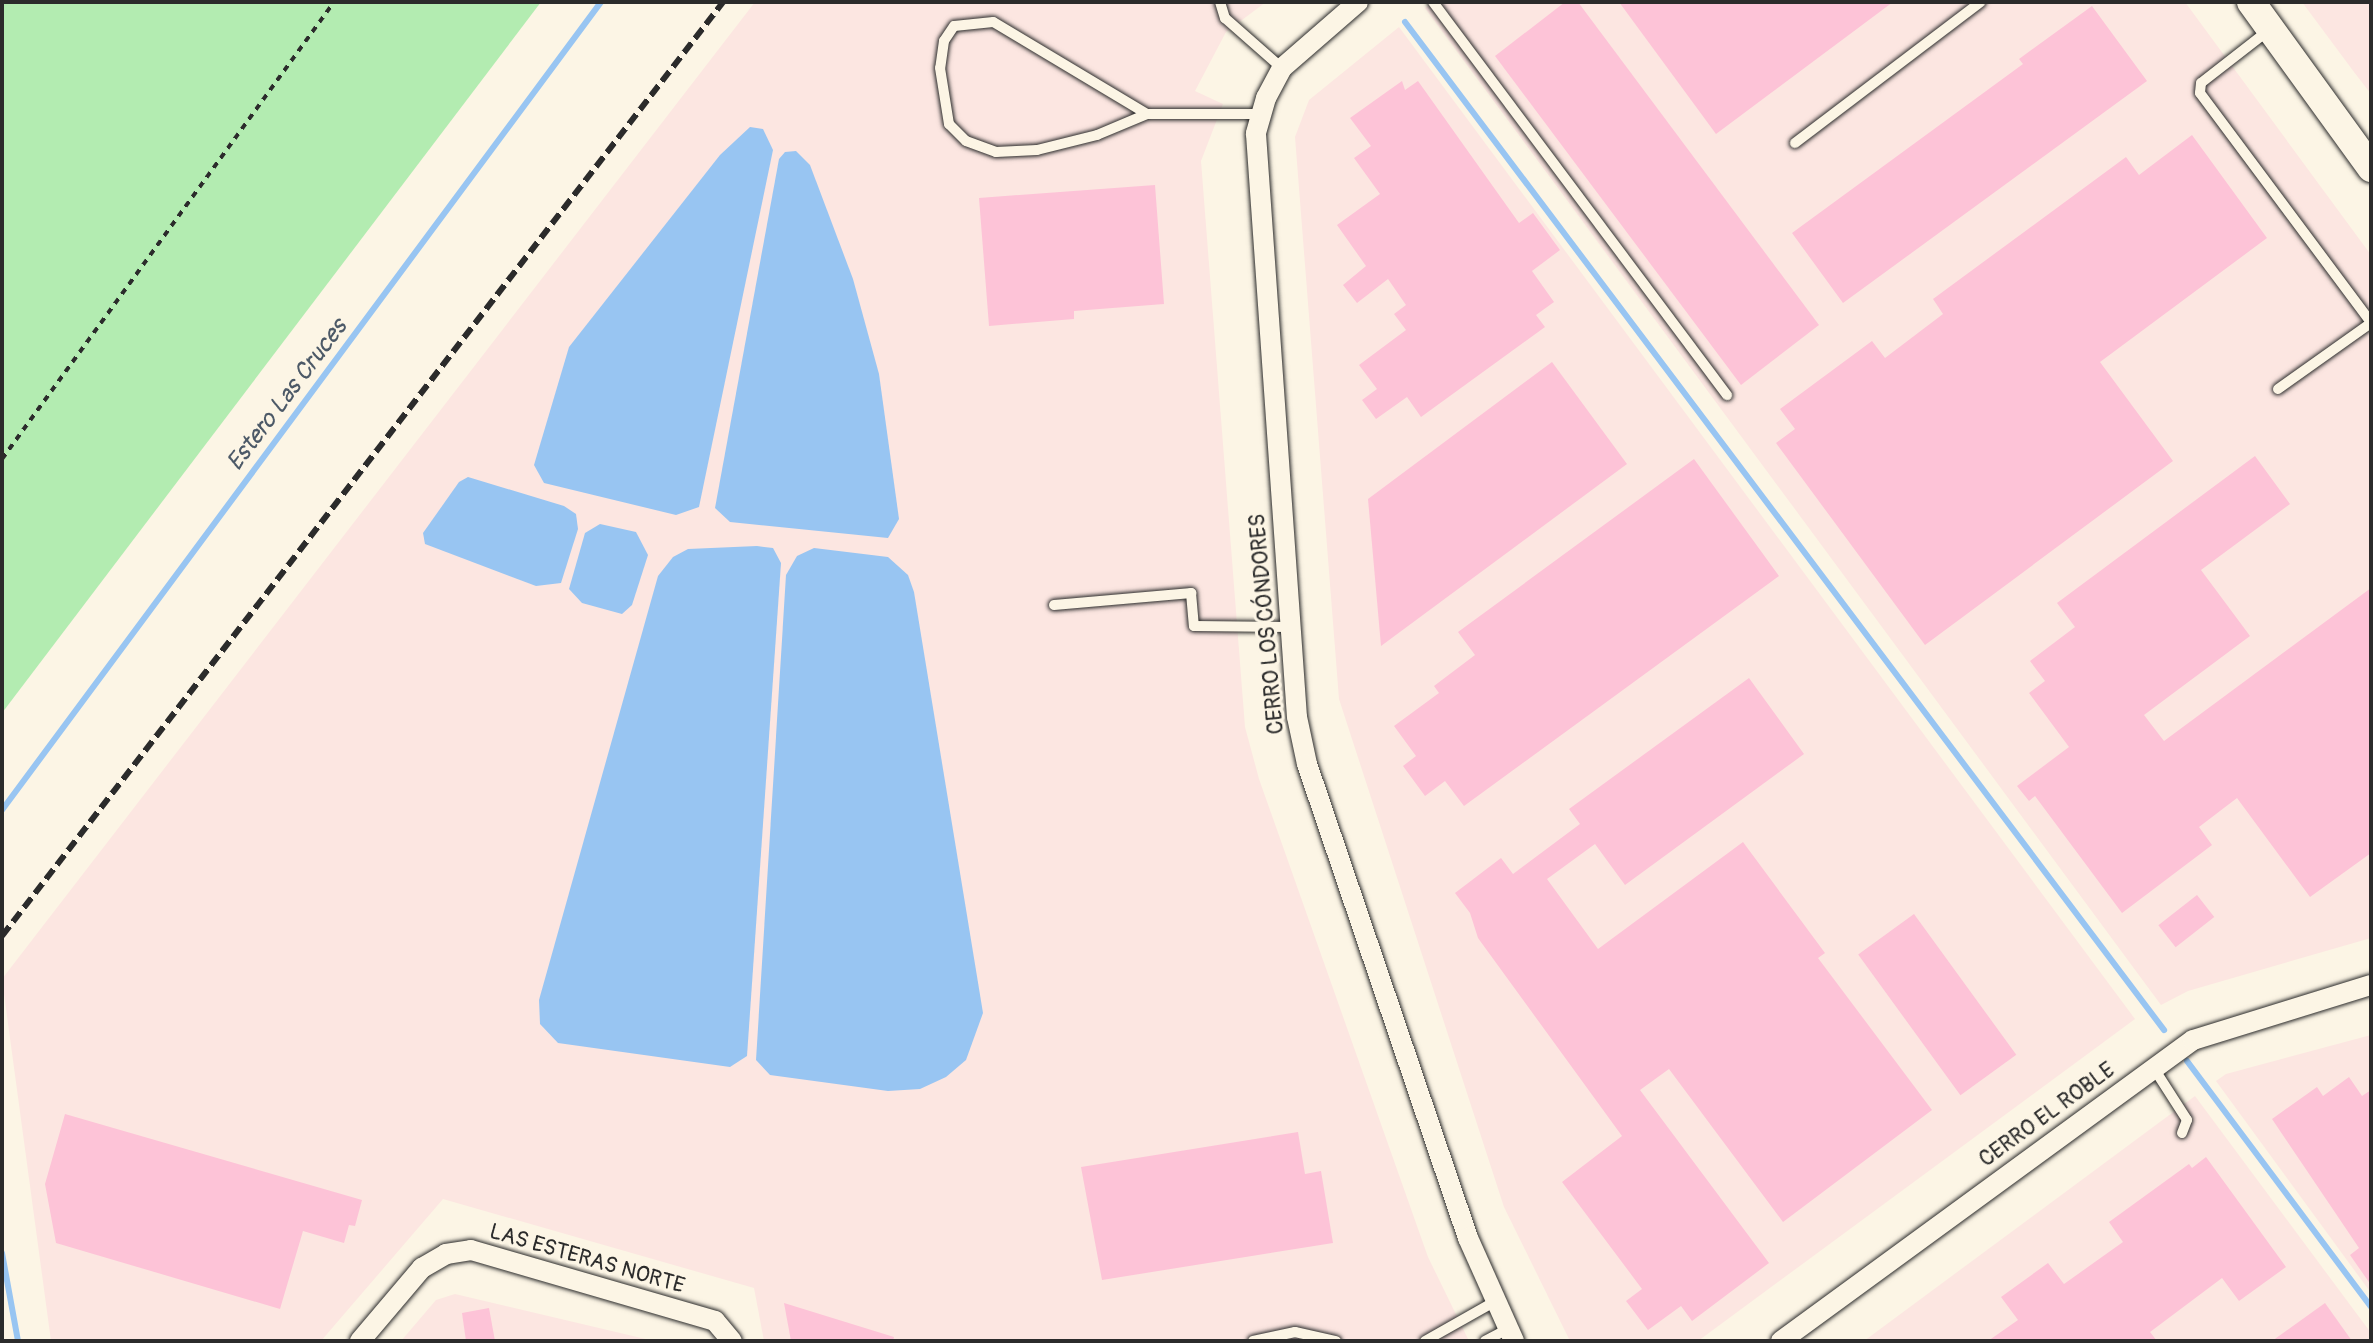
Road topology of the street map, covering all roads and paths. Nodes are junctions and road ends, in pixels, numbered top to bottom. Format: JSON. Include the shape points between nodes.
{"nodes":[{"id":1,"x":334,"y":2,"type":"edge"},
{"id":2,"x":1220,"y":2,"type":"edge"},
{"id":3,"x":1358,"y":2,"type":"edge"},
{"id":4,"x":1433,"y":2,"type":"edge"},
{"id":5,"x":1981,"y":2,"type":"edge"},
{"id":6,"x":2251,"y":2,"type":"edge"},
{"id":7,"x":2271,"y":29,"type":"junction"},
{"id":8,"x":1282,"y":68,"type":"junction"},
{"id":9,"x":1147,"y":114,"type":"junction"},
{"id":10,"x":1260,"y":114,"type":"junction"},
{"id":11,"x":1795,"y":143,"type":"dead end"},
{"id":12,"x":2371,"y":168,"type":"edge"},
{"id":13,"x":2371,"y":322,"type":"edge"},
{"id":14,"x":2278,"y":389,"type":"dead end"},
{"id":15,"x":1727,"y":395,"type":"dead end"},
{"id":16,"x":2,"y":459,"type":"edge"},
{"id":17,"x":1054,"y":605,"type":"dead end"},
{"id":18,"x":1289,"y":627,"type":"junction"},
{"id":19,"x":2371,"y":985,"type":"edge"},
{"id":20,"x":2153,"y":1067,"type":"junction"},
{"id":21,"x":2182,"y":1133,"type":"dead end"},
{"id":22,"x":1494,"y":1302,"type":"junction"},
{"id":23,"x":1511,"y":1335,"type":"edge"},
{"id":24,"x":1332,"y":1340,"type":"edge"},
{"id":25,"x":360,"y":1341,"type":"edge"},
{"id":26,"x":732,"y":1341,"type":"edge"},
{"id":27,"x":1253,"y":1341,"type":"edge"},
{"id":28,"x":1425,"y":1341,"type":"edge"},
{"id":29,"x":1485,"y":1341,"type":"edge"},
{"id":30,"x":1781,"y":1341,"type":"edge"}],
"edges":[{"from":1,"to":16,"type":"path"},
{"from":2,"to":8,"type":"lane","via":[[1225,18]]},
{"from":3,"to":8,"type":"street","name":"CERRO LOS CÓNDORES"},
{"from":4,"to":15,"type":"lane"},
{"from":5,"to":11,"type":"lane"},
{"from":6,"to":7,"type":"main road"},
{"from":7,"to":12,"type":"main road"},
{"from":7,"to":13,"type":"lane","via":[[2201,83],[2200,93]]},
{"from":8,"to":10,"type":"street","name":"CERRO LOS CÓNDORES"},
{"from":9,"to":9,"type":"lane","via":[[993,22],[954,26],[944,41],[940,68],[946,115],[966,141],[986,148],[1037,150],[1097,135]]},
{"from":9,"to":10,"type":"lane"},
{"from":10,"to":18,"type":"street","name":"CERRO LOS CÓNDORES","via":[[1255,154]]},
{"from":13,"to":14,"type":"lane"},
{"from":17,"to":18,"type":"lane","via":[[1191,593],[1194,626]]},
{"from":18,"to":22,"type":"street","name":"CERRO LOS CÓNDORES","via":[[1307,764]]},
{"from":19,"to":20,"type":"street","name":"CERRO EL ROBLE","via":[[2218,1028]]},
{"from":20,"to":21,"type":"lane","via":[[2187,1120]]},
{"from":20,"to":30,"type":"street","name":"CERRO EL ROBLE"},
{"from":22,"to":23,"type":"street","name":"CERRO LOS CÓNDORES"},
{"from":22,"to":28,"type":"lane"},
{"from":23,"to":29,"type":"lane"},
{"from":24,"to":27,"type":"lane","via":[[1295,1332]]},
{"from":25,"to":26,"type":"street","name":"LAS ESTERAS NORTE","via":[[422,1268],[446,1254],[471,1250],[715,1321]]}]}
